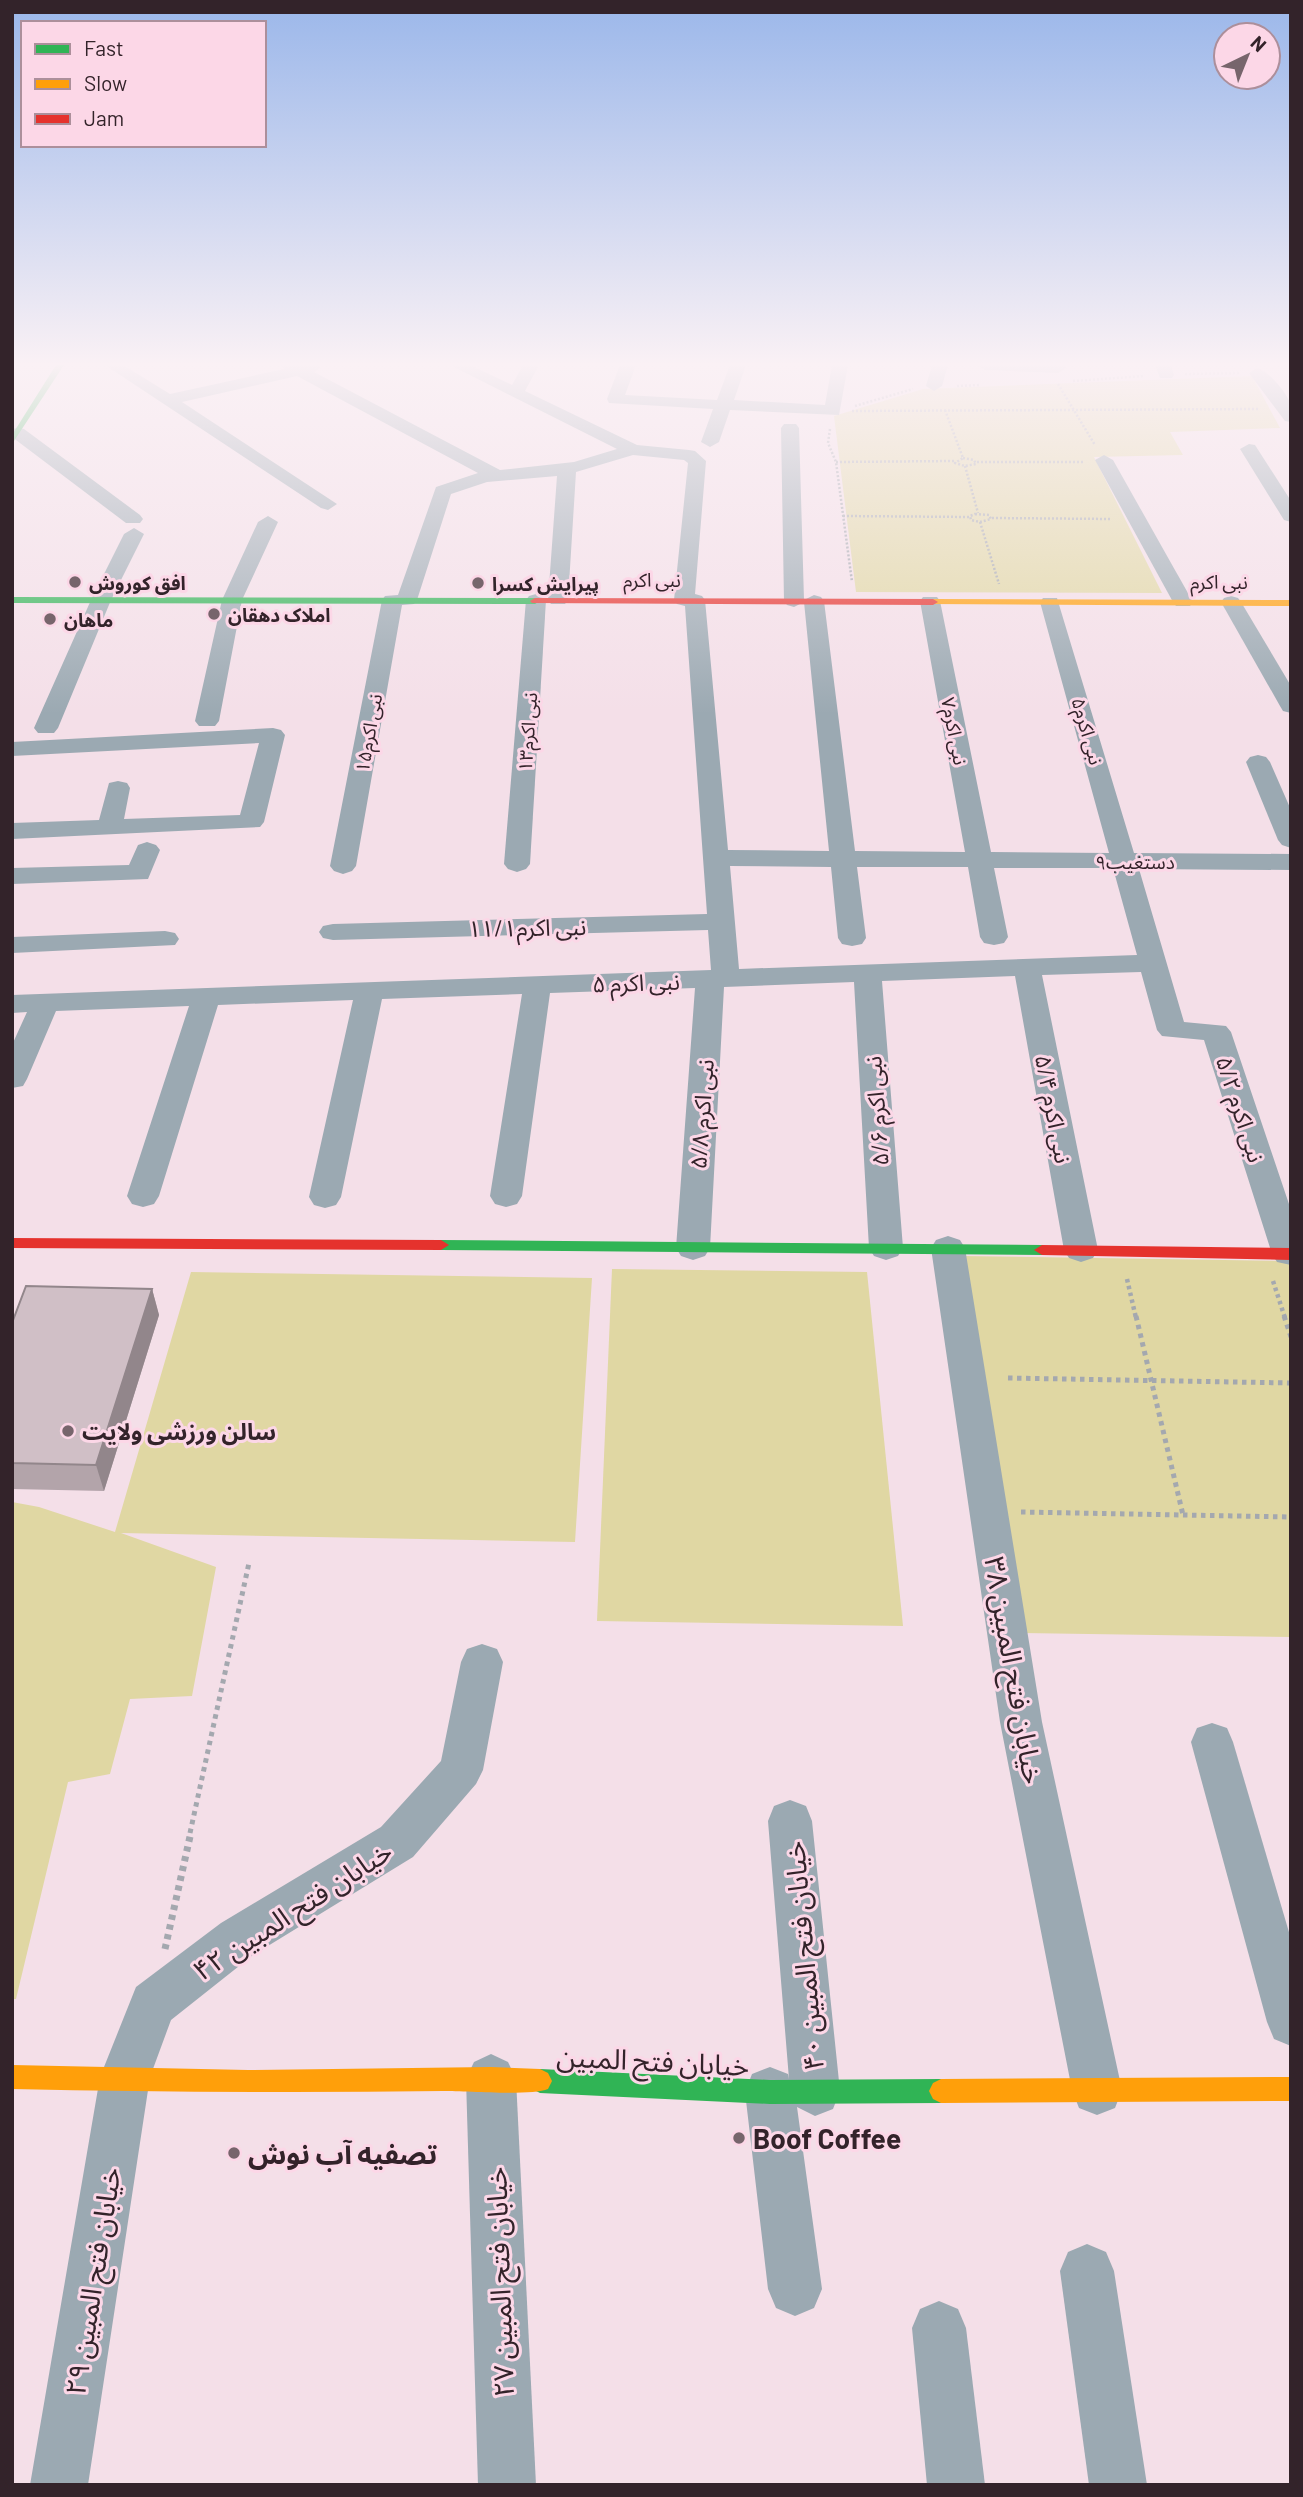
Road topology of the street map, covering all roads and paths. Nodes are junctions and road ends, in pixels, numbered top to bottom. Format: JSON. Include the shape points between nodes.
{"nodes":[{"id":1,"x":74,"y":482,"type":"edge"},
{"id":2,"x":293,"y":482,"type":"edge"},
{"id":3,"x":474,"y":482,"type":"edge"},
{"id":4,"x":566,"y":482,"type":"edge"},
{"id":5,"x":695,"y":482,"type":"edge"},
{"id":6,"x":794,"y":482,"type":"edge"},
{"id":7,"x":839,"y":482,"type":"edge"},
{"id":8,"x":969,"y":482,"type":"edge"},
{"id":9,"x":1116,"y":482,"type":"edge"},
{"id":10,"x":1269,"y":482,"type":"edge"},
{"id":11,"x":328,"y":504,"type":"dead end"},
{"id":12,"x":978,"y":513,"type":"junction"},
{"id":13,"x":843,"y":516,"type":"junction"},
{"id":14,"x":1291,"y":516,"type":"edge"},
{"id":15,"x":971,"y":517,"type":"junction"},
{"id":16,"x":992,"y":518,"type":"junction"},
{"id":17,"x":1137,"y":519,"type":"junction"},
{"id":18,"x":268,"y":522,"type":"dead end"},
{"id":19,"x":981,"y":522,"type":"junction"},
{"id":20,"x":853,"y":587,"type":"dead end"},
{"id":21,"x":12,"y":600,"type":"edge"},
{"id":22,"x":101,"y":600,"type":"junction"},
{"id":23,"x":232,"y":600,"type":"junction"},
{"id":24,"x":400,"y":600,"type":"junction"},
{"id":25,"x":547,"y":600,"type":"junction"},
{"id":26,"x":690,"y":600,"type":"junction"},
{"id":27,"x":804,"y":601,"type":"junction"},
{"id":28,"x":930,"y":601,"type":"junction"},
{"id":29,"x":1004,"y":601,"type":"junction"},
{"id":30,"x":1050,"y":602,"type":"junction"},
{"id":31,"x":1183,"y":602,"type":"junction"},
{"id":32,"x":1231,"y":603,"type":"junction"},
{"id":33,"x":1291,"y":603,"type":"edge"},
{"id":34,"x":1291,"y":706,"type":"edge"},
{"id":35,"x":46,"y":728,"type":"dead end"},
{"id":36,"x":204,"y":730,"type":"junction"},
{"id":37,"x":12,"y":749,"type":"edge"},
{"id":38,"x":1258,"y":762,"type":"dead end"},
{"id":39,"x":195,"y":764,"type":"dead end"},
{"id":40,"x":118,"y":788,"type":"dead end"},
{"id":41,"x":110,"y":828,"type":"junction"},
{"id":42,"x":12,"y":831,"type":"edge"},
{"id":43,"x":1291,"y":840,"type":"edge"},
{"id":44,"x":147,"y":850,"type":"dead end"},
{"id":45,"x":717,"y":858,"type":"junction"},
{"id":46,"x":844,"y":859,"type":"junction"},
{"id":47,"x":980,"y":860,"type":"junction"},
{"id":48,"x":1125,"y":861,"type":"junction"},
{"id":49,"x":1291,"y":862,"type":"edge"},
{"id":50,"x":517,"y":864,"type":"dead end"},
{"id":51,"x":343,"y":866,"type":"dead end"},
{"id":52,"x":12,"y":876,"type":"edge"},
{"id":53,"x":338,"y":905,"type":"dead end"},
{"id":54,"x":722,"y":922,"type":"junction"},
{"id":55,"x":994,"y":937,"type":"dead end"},
{"id":56,"x":852,"y":938,"type":"dead end"},
{"id":57,"x":164,"y":939,"type":"dead end"},
{"id":58,"x":12,"y":944,"type":"edge"},
{"id":59,"x":1154,"y":964,"type":"junction"},
{"id":60,"x":1027,"y":968,"type":"junction"},
{"id":61,"x":867,"y":974,"type":"junction"},
{"id":62,"x":718,"y":979,"type":"junction"},
{"id":63,"x":537,"y":985,"type":"junction"},
{"id":64,"x":369,"y":992,"type":"junction"},
{"id":65,"x":206,"y":997,"type":"junction"},
{"id":66,"x":45,"y":1003,"type":"junction"},
{"id":67,"x":12,"y":1004,"type":"edge"},
{"id":68,"x":12,"y":1079,"type":"edge"},
{"id":69,"x":506,"y":1195,"type":"dead end"},
{"id":70,"x":144,"y":1196,"type":"dead end"},
{"id":71,"x":325,"y":1197,"type":"dead end"},
{"id":72,"x":12,"y":1243,"type":"edge"},
{"id":73,"x":692,"y":1248,"type":"junction"},
{"id":74,"x":886,"y":1248,"type":"junction"},
{"id":75,"x":948,"y":1248,"type":"junction"},
{"id":76,"x":1081,"y":1250,"type":"junction"},
{"id":77,"x":1121,"y":1251,"type":"junction"},
{"id":78,"x":1281,"y":1253,"type":"edge"},
{"id":79,"x":1291,"y":1337,"type":"edge"},
{"id":80,"x":1009,"y":1378,"type":"dead end"},
{"id":81,"x":1152,"y":1382,"type":"junction"},
{"id":82,"x":1291,"y":1383,"type":"edge"},
{"id":83,"x":988,"y":1512,"type":"junction"},
{"id":84,"x":1183,"y":1515,"type":"junction"},
{"id":85,"x":1291,"y":1517,"type":"edge"},
{"id":86,"x":249,"y":1563,"type":"dead end"},
{"id":87,"x":482,"y":1662,"type":"dead end"},
{"id":88,"x":1212,"y":1742,"type":"dead end"},
{"id":89,"x":790,"y":1821,"type":"dead end"},
{"id":90,"x":153,"y":2004,"type":"junction"},
{"id":91,"x":1291,"y":2022,"type":"edge"},
{"id":92,"x":12,"y":2077,"type":"edge"},
{"id":93,"x":125,"y":2077,"type":"junction"},
{"id":94,"x":491,"y":2079,"type":"junction"},
{"id":95,"x":1097,"y":2090,"type":"junction"},
{"id":96,"x":792,"y":2092,"type":"junction"},
{"id":97,"x":1288,"y":2101,"type":"edge"},
{"id":98,"x":1087,"y":2271,"type":"dead end"},
{"id":99,"x":794,"y":2289,"type":"dead end"},
{"id":100,"x":939,"y":2328,"type":"dead end"},
{"id":101,"x":59,"y":2485,"type":"edge"},
{"id":102,"x":507,"y":2485,"type":"edge"},
{"id":103,"x":956,"y":2485,"type":"edge"},
{"id":104,"x":1118,"y":2485,"type":"edge"}],
"edges":[{"from":1,"to":22,"type":"street","via":[[134,526]]},
{"from":2,"to":11,"type":"street"},
{"from":3,"to":24,"type":"street","name":"نبی اکرم۱۵","via":[[443,491]]},
{"from":4,"to":25,"type":"street","name":"نبی اکرم۱۳"},
{"from":5,"to":26,"type":"street","name":"نبی اکرم ۵/۸"},
{"from":6,"to":27,"type":"street"},
{"from":7,"to":13,"type":"path"},
{"from":8,"to":12,"type":"path"},
{"from":9,"to":17,"type":"street"},
{"from":10,"to":14,"type":"street"},
{"from":12,"to":15,"type":"path"},
{"from":12,"to":16,"type":"path"},
{"from":13,"to":15,"type":"path"},
{"from":13,"to":20,"type":"path"},
{"from":15,"to":19,"type":"path"},
{"from":16,"to":17,"type":"path"},
{"from":16,"to":19,"type":"path"},
{"from":17,"to":31,"type":"street"},
{"from":18,"to":23,"type":"street"},
{"from":19,"to":29,"type":"path"},
{"from":21,"to":22,"type":"street","name":"نبی اکرم"},
{"from":22,"to":23,"type":"street","name":"نبی اکرم"},
{"from":22,"to":35,"type":"street"},
{"from":23,"to":24,"type":"street","name":"نبی اکرم"},
{"from":23,"to":36,"type":"street"},
{"from":24,"to":25,"type":"street","name":"نبی اکرم"},
{"from":24,"to":51,"type":"street","name":"نبی اکرم۱۵"},
{"from":25,"to":26,"type":"street","name":"نبی اکرم"},
{"from":25,"to":50,"type":"street","name":"نبی اکرم۱۳"},
{"from":26,"to":27,"type":"street","name":"نبی اکرم"},
{"from":26,"to":45,"type":"street","name":"نبی اکرم ۵/۸"},
{"from":27,"to":28,"type":"street","name":"نبی اکرم"},
{"from":27,"to":46,"type":"street"},
{"from":28,"to":29,"type":"street","name":"نبی اکرم"},
{"from":28,"to":47,"type":"street","name":"نبی اکرم۷"},
{"from":29,"to":30,"type":"street","name":"نبی اکرم"},
{"from":30,"to":31,"type":"street","name":"نبی اکرم"},
{"from":30,"to":48,"type":"street","name":"نبی اکرم۵"},
{"from":31,"to":32,"type":"street","name":"نبی اکرم"},
{"from":32,"to":33,"type":"street","name":"نبی اکرم"},
{"from":32,"to":34,"type":"street"},
{"from":36,"to":37,"type":"street"},
{"from":36,"to":39,"type":"street"},
{"from":36,"to":41,"type":"street","via":[[273,735],[251,822]]},
{"from":38,"to":43,"type":"street"},
{"from":40,"to":41,"type":"street"},
{"from":41,"to":42,"type":"street"},
{"from":44,"to":52,"type":"street","via":[[139,873]]},
{"from":45,"to":46,"type":"street"},
{"from":45,"to":54,"type":"street","name":"نبی اکرم ۵/۸"},
{"from":46,"to":47,"type":"street","name":"دستغیب۹"},
{"from":46,"to":56,"type":"street"},
{"from":47,"to":48,"type":"street","name":"دستغیب۹"},
{"from":47,"to":55,"type":"street","name":"نبی اکرم۷"},
{"from":48,"to":49,"type":"street","name":"دستغیب۹"},
{"from":48,"to":59,"type":"street"},
{"from":53,"to":54,"type":"street","name":"نبی اکرم۱۱/۱","via":[[331,944]]},
{"from":54,"to":62,"type":"street","name":"نبی اکرم ۵/۸"},
{"from":57,"to":58,"type":"street"},
{"from":59,"to":60,"type":"street","name":"نبی اکرم ۵"},
{"from":59,"to":78,"type":"street","name":"نبی اکرم ۵/۲","via":[[1172,1030],[1216,1032]]},
{"from":60,"to":61,"type":"street","name":"نبی اکرم ۵"},
{"from":60,"to":76,"type":"street","name":"نبی اکرم ۵/۴"},
{"from":61,"to":62,"type":"street","name":"نبی اکرم ۵"},
{"from":61,"to":74,"type":"street","name":"نبی اکرم ۵/۶"},
{"from":62,"to":63,"type":"street","name":"نبی اکرم ۵"},
{"from":62,"to":73,"type":"street","name":"نبی اکرم ۵/۸"},
{"from":63,"to":64,"type":"street","name":"نبی اکرم ۵"},
{"from":63,"to":69,"type":"street"},
{"from":64,"to":65,"type":"street","name":"نبی اکرم ۵"},
{"from":64,"to":71,"type":"street"},
{"from":65,"to":66,"type":"street","name":"نبی اکرم ۵"},
{"from":65,"to":70,"type":"street"},
{"from":66,"to":67,"type":"street","name":"نبی اکرم ۵"},
{"from":66,"to":68,"type":"street"},
{"from":72,"to":73,"type":"street"},
{"from":73,"to":74,"type":"street"},
{"from":74,"to":75,"type":"street"},
{"from":75,"to":76,"type":"street"},
{"from":75,"to":83,"type":"street","name":"خیابان فتح المبین ۳۸"},
{"from":76,"to":77,"type":"street"},
{"from":77,"to":78,"type":"street"},
{"from":77,"to":81,"type":"path"},
{"from":78,"to":79,"type":"path"},
{"from":80,"to":81,"type":"path"},
{"from":81,"to":82,"type":"path"},
{"from":81,"to":84,"type":"path"},
{"from":83,"to":84,"type":"path"},
{"from":83,"to":95,"type":"street","name":"خیابان فتح المبین ۳۸","via":[[1021,1722]]},
{"from":84,"to":85,"type":"path"},
{"from":86,"to":90,"type":"path"},
{"from":87,"to":90,"type":"street","name":"خیابان فتح المبین ۴۲","via":[[461,1770],[397,1842],[237,1939]]},
{"from":88,"to":91,"type":"street"},
{"from":89,"to":96,"type":"street","name":"خیابان فتح المبین ۴۰"},
{"from":90,"to":93,"type":"street"},
{"from":92,"to":93,"type":"street","name":"خیابان فتح المبین"},
{"from":93,"to":94,"type":"street","name":"خیابان فتح المبین","via":[[248,2082]]},
{"from":93,"to":101,"type":"street","name":"خیابان فتح المبین ۲۹"},
{"from":94,"to":96,"type":"street","name":"خیابان فتح المبین"},
{"from":94,"to":102,"type":"street","name":"خیابان فتح المبین ۲۷"},
{"from":95,"to":96,"type":"street","name":"خیابان فتح المبین"},
{"from":95,"to":97,"type":"street","name":"خیابان فتح المبین"},
{"from":96,"to":99,"type":"street","name":"خیابان فتح المبین ۴۰"},
{"from":98,"to":104,"type":"street"},
{"from":100,"to":103,"type":"street"}]}
